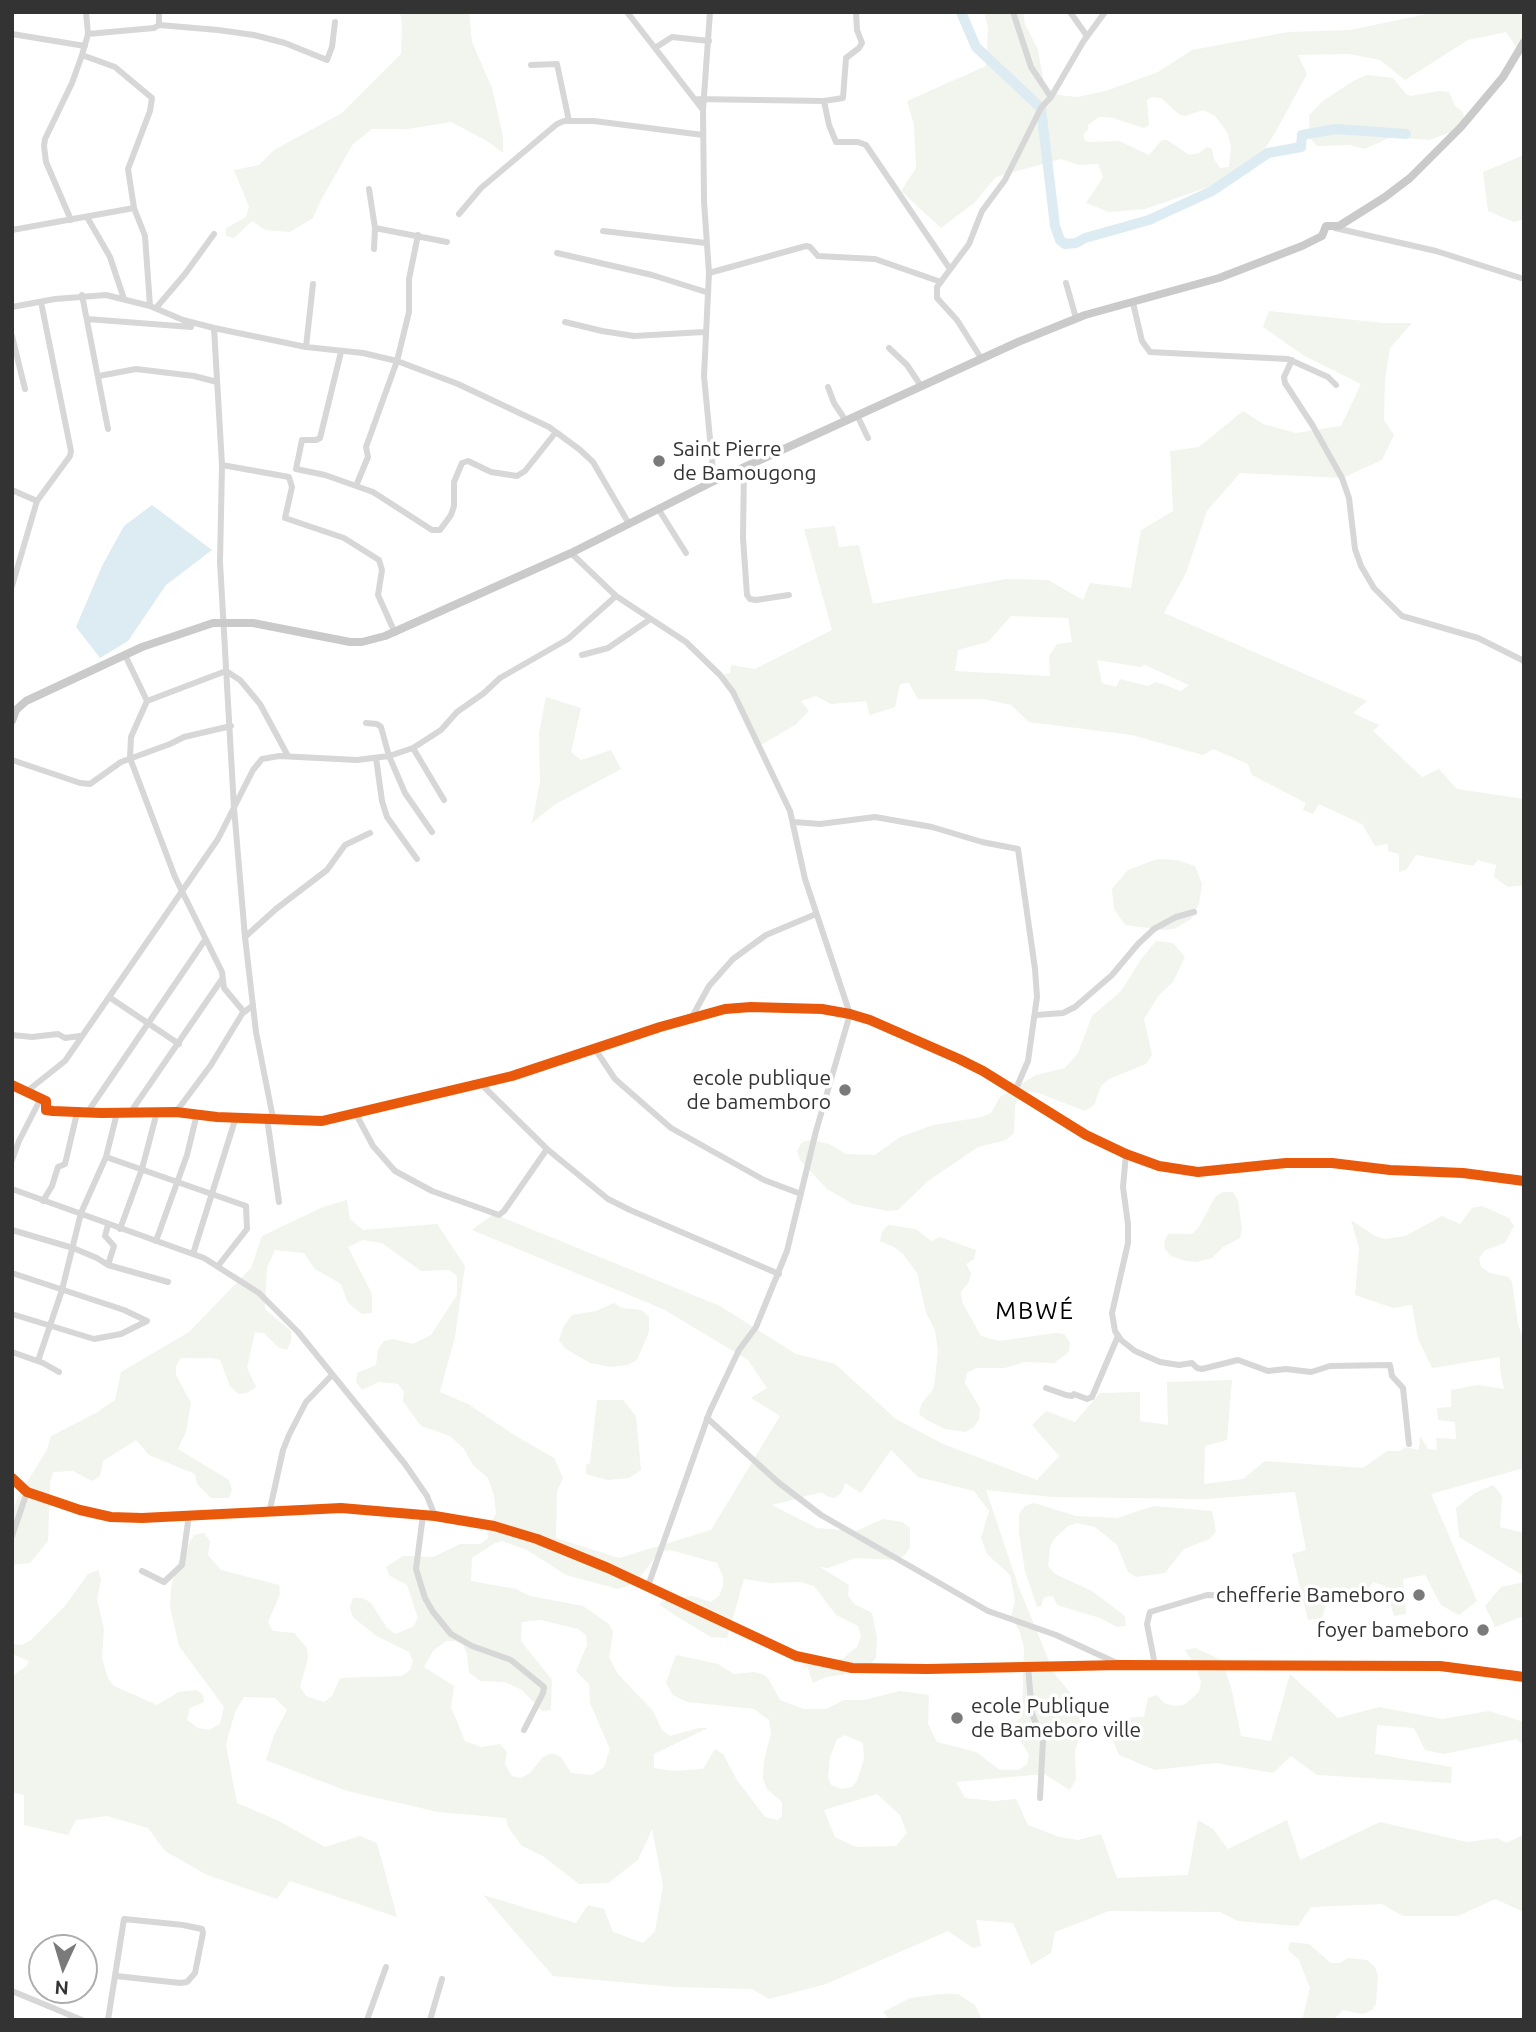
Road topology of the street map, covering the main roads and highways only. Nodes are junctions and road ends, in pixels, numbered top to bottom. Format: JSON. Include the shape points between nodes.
{"nodes":[{"id":1,"x":1524,"y":42,"type":"edge"},
{"id":2,"x":13,"y":717,"type":"edge"}],
"edges":[{"from":1,"to":2,"type":"main road","via":[[1503,77],[1410,178],[1339,226],[1326,226],[1322,236],[1269,260],[1076,318],[981,358],[395,633],[350,642],[223,621],[125,655],[26,701]]}]}
